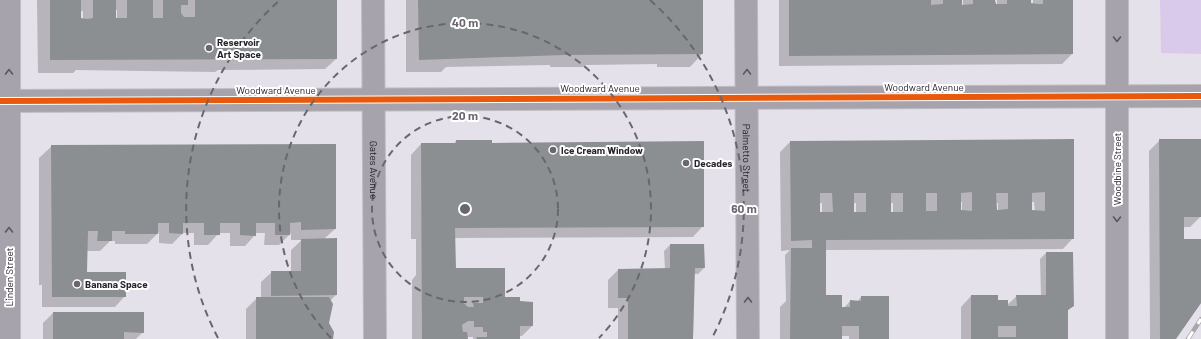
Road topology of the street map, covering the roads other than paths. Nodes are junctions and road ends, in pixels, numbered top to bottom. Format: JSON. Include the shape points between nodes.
{"nodes":[{"id":1,"x":9,"y":0,"type":"edge"},
{"id":2,"x":373,"y":0,"type":"edge"},
{"id":3,"x":746,"y":0,"type":"edge"},
{"id":4,"x":1117,"y":0,"type":"edge"},
{"id":5,"x":1117,"y":96,"type":"junction"},
{"id":6,"x":1201,"y":96,"type":"edge"},
{"id":7,"x":747,"y":97,"type":"junction"},
{"id":8,"x":373,"y":99,"type":"junction"},
{"id":9,"x":4,"y":101,"type":"edge"},
{"id":10,"x":10,"y":339,"type":"edge"},
{"id":11,"x":375,"y":339,"type":"edge"},
{"id":12,"x":748,"y":339,"type":"edge"},
{"id":13,"x":1118,"y":339,"type":"edge"}],
"edges":[{"from":9,"to":1,"type":"street","name":"Linden Street","one_way":true},
{"from":2,"to":8,"type":"street","name":"Gates Avenue"},
{"from":7,"to":3,"type":"street","name":"Palmetto Street","one_way":true},
{"from":4,"to":5,"type":"street","name":"Woodbine Street","one_way":true},
{"from":5,"to":6,"type":"street","name":"Woodward Avenue"},
{"from":5,"to":7,"type":"street","name":"Woodward Avenue"},
{"from":5,"to":13,"type":"street","name":"Woodbine Street","one_way":true},
{"from":7,"to":8,"type":"street","name":"Woodward Avenue"},
{"from":12,"to":7,"type":"street","name":"Palmetto Street","one_way":true},
{"from":8,"to":9,"type":"street","name":"Woodward Avenue"},
{"from":8,"to":11,"type":"street","name":"Gates Avenue"},
{"from":10,"to":9,"type":"street","name":"Linden Street","one_way":true}]}
